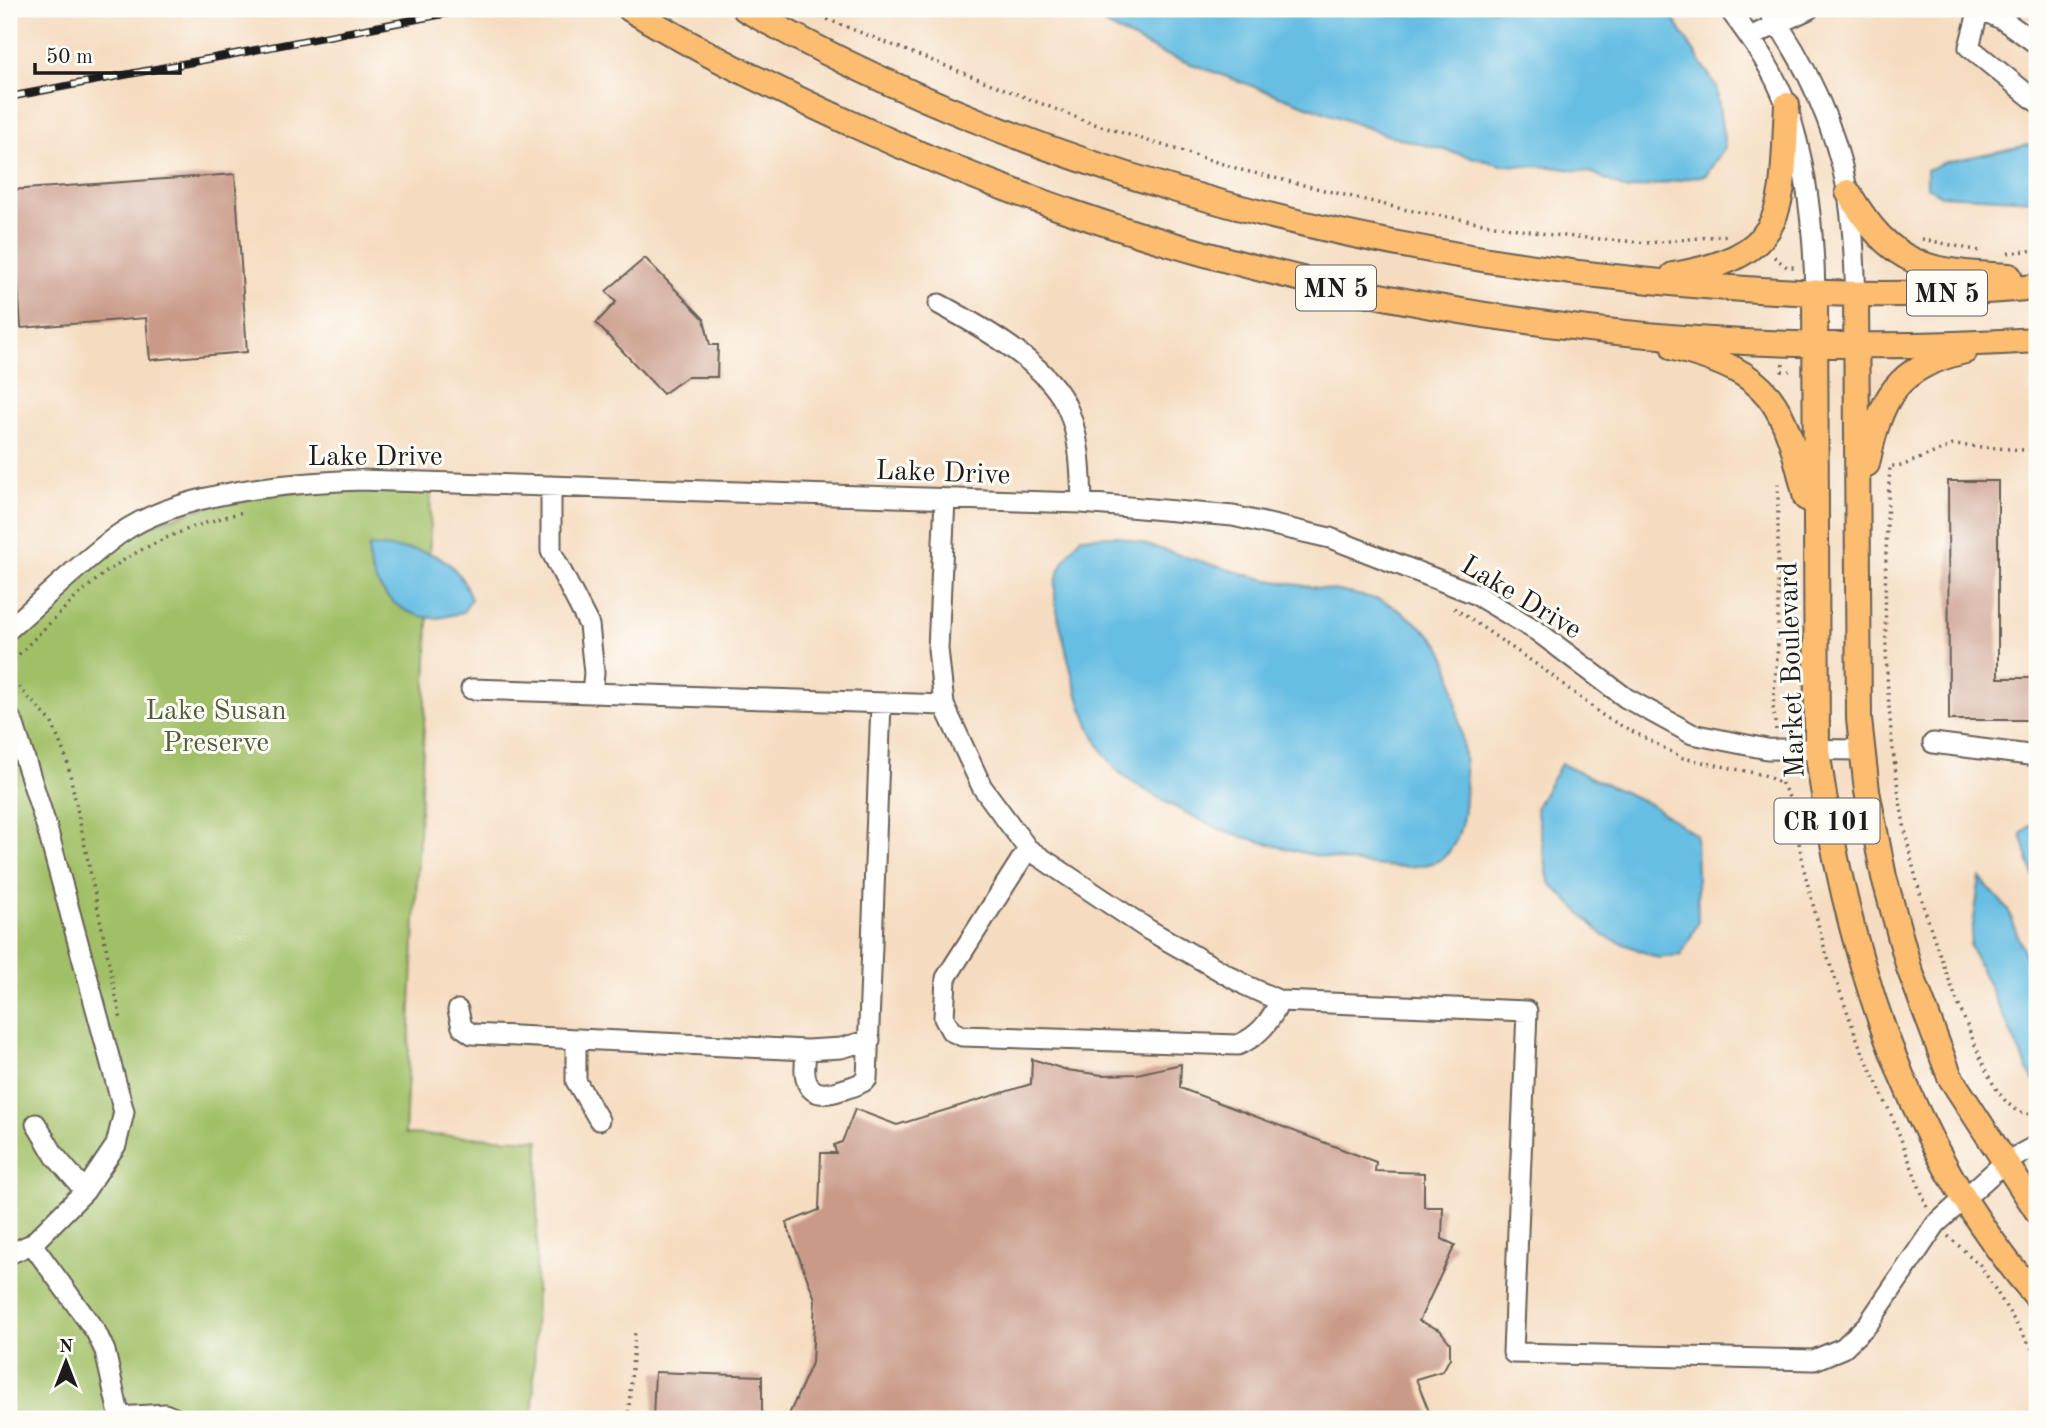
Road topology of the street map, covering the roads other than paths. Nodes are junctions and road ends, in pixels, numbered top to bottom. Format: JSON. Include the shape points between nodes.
{"nodes":[{"id":1,"x":630,"y":9,"type":"edge"},
{"id":2,"x":745,"y":9,"type":"edge"},
{"id":3,"x":1729,"y":9,"type":"edge"},
{"id":4,"x":1809,"y":9,"type":"edge"},
{"id":5,"x":1979,"y":9,"type":"edge"},
{"id":6,"x":1773,"y":16,"type":"edge"},
{"id":7,"x":1750,"y":37,"type":"junction"},
{"id":8,"x":2037,"y":44,"type":"edge"},
{"id":9,"x":2037,"y":102,"type":"edge"},
{"id":10,"x":1787,"y":105,"type":"junction"},
{"id":11,"x":1848,"y":192,"type":"junction"},
{"id":12,"x":1615,"y":278,"type":"junction"},
{"id":13,"x":2037,"y":278,"type":"edge"},
{"id":14,"x":2037,"y":287,"type":"edge"},
{"id":15,"x":1815,"y":295,"type":"junction"},
{"id":16,"x":1856,"y":296,"type":"junction"},
{"id":17,"x":939,"y":304,"type":"dead end"},
{"id":18,"x":1619,"y":334,"type":"junction"},
{"id":19,"x":2032,"y":340,"type":"edge"},
{"id":20,"x":1815,"y":343,"type":"junction"},
{"id":21,"x":1857,"y":344,"type":"junction"},
{"id":22,"x":551,"y":486,"type":"junction"},
{"id":23,"x":945,"y":499,"type":"junction"},
{"id":24,"x":1083,"y":503,"type":"junction"},
{"id":25,"x":1858,"y":510,"type":"junction"},
{"id":26,"x":1816,"y":542,"type":"junction"},
{"id":27,"x":9,"y":629,"type":"edge"},
{"id":28,"x":471,"y":689,"type":"dead end"},
{"id":29,"x":592,"y":693,"type":"junction"},
{"id":30,"x":881,"y":703,"type":"junction"},
{"id":31,"x":944,"y":705,"type":"junction"},
{"id":32,"x":9,"y":716,"type":"edge"},
{"id":33,"x":1933,"y":743,"type":"dead end"},
{"id":34,"x":1817,"y":750,"type":"junction"},
{"id":35,"x":1863,"y":750,"type":"junction"},
{"id":36,"x":2037,"y":755,"type":"edge"},
{"id":37,"x":1028,"y":849,"type":"junction"},
{"id":38,"x":1280,"y":1001,"type":"junction"},
{"id":39,"x":458,"y":1010,"type":"dead end"},
{"id":40,"x":576,"y":1039,"type":"junction"},
{"id":41,"x":870,"y":1040,"type":"junction"},
{"id":42,"x":807,"y":1050,"type":"junction"},
{"id":43,"x":599,"y":1120,"type":"dead end"},
{"id":44,"x":36,"y":1124,"type":"dead end"},
{"id":45,"x":2037,"y":1145,"type":"edge"},
{"id":46,"x":2004,"y":1163,"type":"junction"},
{"id":47,"x":85,"y":1191,"type":"junction"},
{"id":48,"x":1964,"y":1200,"type":"junction"},
{"id":49,"x":2037,"y":1211,"type":"edge"},
{"id":50,"x":32,"y":1244,"type":"junction"},
{"id":51,"x":9,"y":1254,"type":"edge"},
{"id":52,"x":2037,"y":1297,"type":"edge"},
{"id":53,"x":120,"y":1418,"type":"edge"},
{"id":54,"x":177,"y":1419,"type":"edge"}],
"edges":[{"from":1,"to":18,"type":"main road","number":"MN 5","via":[[679,39],[905,148],[1116,229],[1363,294]]},
{"from":2,"to":12,"type":"main road","number":"MN 5","via":[[977,119],[1173,189],[1350,235],[1458,257]]},
{"from":3,"to":7,"type":"street","name":"Market Boulevard"},
{"from":4,"to":6,"type":"street"},
{"from":5,"to":8,"type":"street"},
{"from":5,"to":9,"type":"street","via":[[1969,47]]},
{"from":6,"to":7,"type":"street"},
{"from":6,"to":11,"type":"street","via":[[1792,42],[1829,128]]},
{"from":7,"to":10,"type":"street","name":"Market Boulevard"},
{"from":10,"to":12,"type":"main road","via":[[1781,193],[1776,214],[1756,247],[1735,260],[1693,272]]},
{"from":10,"to":15,"type":"street","name":"Market Boulevard","via":[[1804,179]]},
{"from":11,"to":13,"type":"main road","via":[[1863,219],[1894,251],[1930,268]]},
{"from":11,"to":16,"type":"street"},
{"from":12,"to":15,"type":"main road","number":"MN 5"},
{"from":14,"to":16,"type":"main road","number":"MN 5"},
{"from":15,"to":16,"type":"main road","number":"MN 5"},
{"from":15,"to":20,"type":"main road","name":"Market Boulevard","number":"CR 101"},
{"from":16,"to":21,"type":"main road","number":"CR 101"},
{"from":17,"to":24,"type":"street","via":[[995,338],[1038,372],[1064,402],[1074,427]]},
{"from":18,"to":20,"type":"main road","number":"MN 5"},
{"from":18,"to":26,"type":"main road","via":[[1726,365],[1767,391],[1795,450]]},
{"from":19,"to":21,"type":"main road","number":"MN 5"},
{"from":19,"to":25,"type":"main road","via":[[1947,355],[1923,363],[1905,377],[1880,414]]},
{"from":20,"to":21,"type":"main road","number":"MN 5"},
{"from":20,"to":26,"type":"main road","name":"Market Boulevard","number":"CR 101"},
{"from":21,"to":25,"type":"main road","number":"CR 101"},
{"from":22,"to":23,"type":"street","name":"Lake Drive"},
{"from":22,"to":27,"type":"street","name":"Lake Drive","via":[[360,480],[280,484],[167,510],[120,534]]},
{"from":22,"to":29,"type":"street","via":[[551,551],[589,625]]},
{"from":23,"to":24,"type":"street","name":"Lake Drive"},
{"from":23,"to":31,"type":"street","via":[[938,649]]},
{"from":24,"to":34,"type":"street","name":"Lake Drive","via":[[1233,516],[1330,538],[1475,594],[1537,631],[1626,698],[1692,734],[1778,749]]},
{"from":25,"to":35,"type":"main road","number":"CR 101"},
{"from":26,"to":34,"type":"main road","name":"Market Boulevard","number":"CR 101"},
{"from":28,"to":29,"type":"street"},
{"from":29,"to":30,"type":"street"},
{"from":30,"to":31,"type":"street"},
{"from":30,"to":41,"type":"street"},
{"from":31,"to":37,"type":"street","via":[[982,788]]},
{"from":32,"to":47,"type":"street","via":[[47,828],[124,1112],[116,1145]]},
{"from":33,"to":36,"type":"street"},
{"from":34,"to":35,"type":"street","name":"Lake Drive"},
{"from":34,"to":48,"type":"main road","name":"Market Boulevard","number":"CR 101","via":[[1827,819],[1853,930],[1899,1074]]},
{"from":35,"to":46,"type":"main road","number":"CR 101","via":[[1884,877],[1909,968],[1950,1077]]},
{"from":37,"to":38,"type":"street","via":[[1149,930]]},
{"from":37,"to":38,"type":"street","via":[[946,978],[944,1018],[951,1031],[962,1036],[1238,1045],[1255,1037]]},
{"from":38,"to":48,"type":"street","via":[[1527,1011],[1513,1353],[1814,1360],[1843,1348],[1868,1324],[1936,1224]]},
{"from":39,"to":40,"type":"street","via":[[462,1027],[472,1034]]},
{"from":40,"to":42,"type":"street"},
{"from":40,"to":43,"type":"street","via":[[576,1081]]},
{"from":41,"to":42,"type":"street"},
{"from":41,"to":42,"type":"street","via":[[867,1079],[828,1095],[808,1084],[804,1074]]},
{"from":44,"to":47,"type":"street","via":[[55,1156]]},
{"from":45,"to":46,"type":"street"},
{"from":46,"to":48,"type":"street"},
{"from":46,"to":49,"type":"main road","number":"CR 101"},
{"from":47,"to":50,"type":"street"},
{"from":48,"to":52,"type":"main road","name":"Market Boulevard","number":"CR 101"},
{"from":50,"to":51,"type":"street"},
{"from":50,"to":53,"type":"street","via":[[96,1332]]},
{"from":53,"to":54,"type":"street","via":[[165,1414]]}]}
